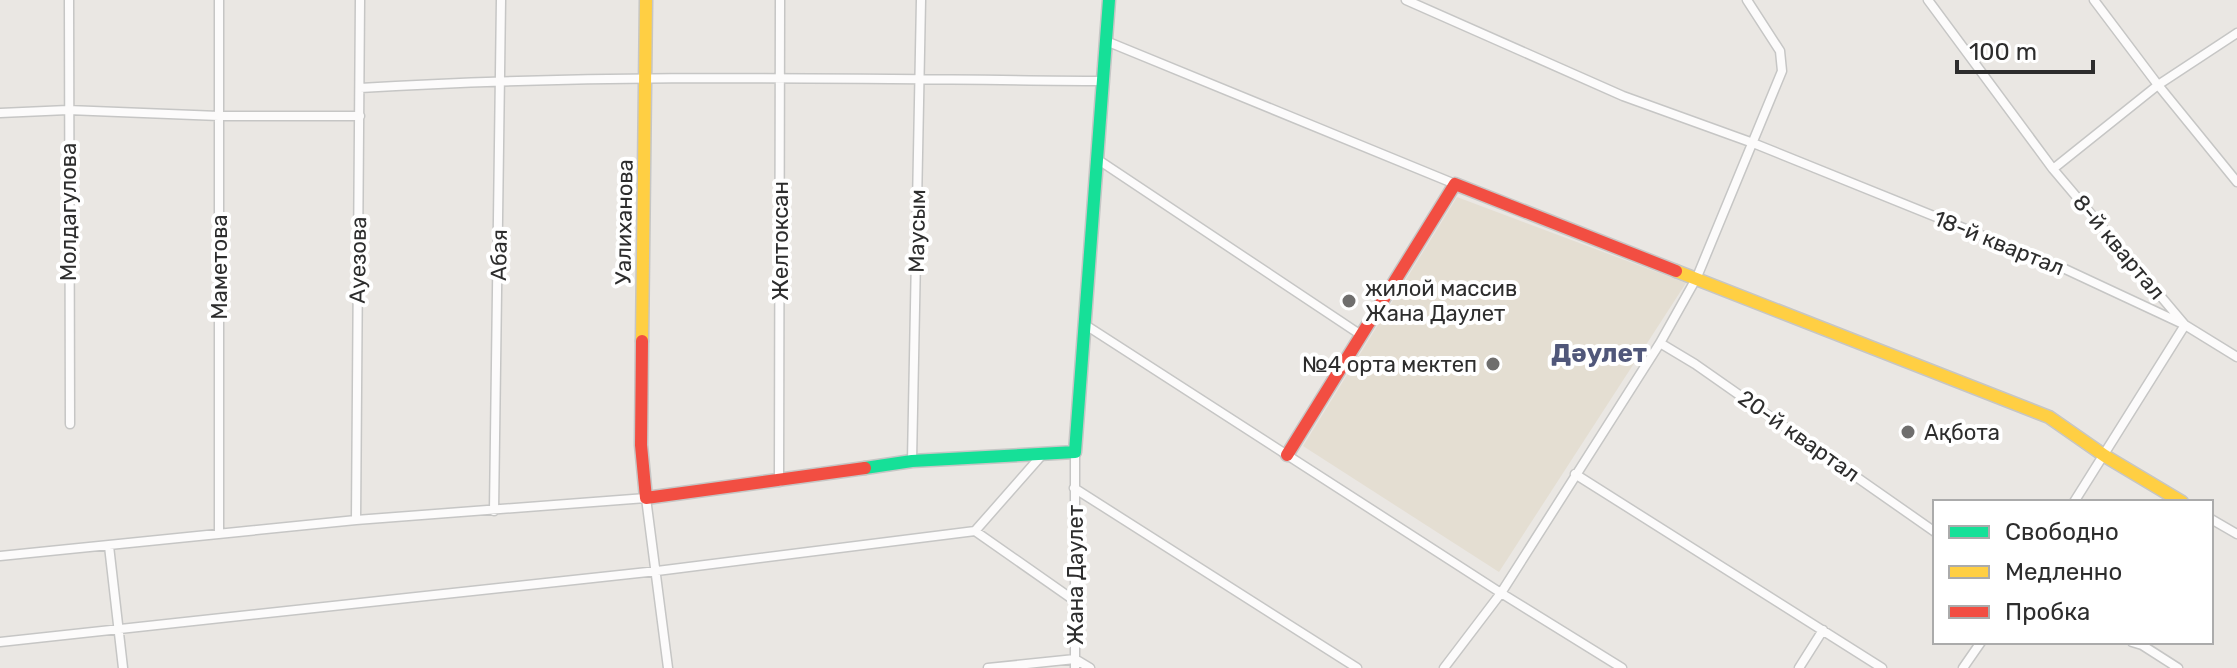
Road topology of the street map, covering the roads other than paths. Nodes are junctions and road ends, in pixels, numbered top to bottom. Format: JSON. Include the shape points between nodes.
{"nodes":[{"id":1,"x":69,"y":0,"type":"edge"},
{"id":2,"x":219,"y":0,"type":"edge"},
{"id":3,"x":360,"y":0,"type":"edge"},
{"id":4,"x":501,"y":0,"type":"edge"},
{"id":5,"x":646,"y":0,"type":"edge"},
{"id":6,"x":780,"y":0,"type":"edge"},
{"id":7,"x":921,"y":0,"type":"edge"},
{"id":8,"x":1109,"y":0,"type":"edge"},
{"id":9,"x":1406,"y":0,"type":"edge"},
{"id":10,"x":1747,"y":0,"type":"edge"},
{"id":11,"x":1928,"y":0,"type":"edge"},
{"id":12,"x":2094,"y":0,"type":"edge"},
{"id":13,"x":2237,"y":33,"type":"edge"},
{"id":14,"x":1106,"y":41,"type":"junction"},
{"id":15,"x":780,"y":77,"type":"junction"},
{"id":16,"x":502,"y":79,"type":"junction"},
{"id":17,"x":645,"y":79,"type":"junction"},
{"id":18,"x":919,"y":79,"type":"junction"},
{"id":19,"x":1103,"y":81,"type":"junction"},
{"id":20,"x":2158,"y":85,"type":"junction"},
{"id":21,"x":360,"y":88,"type":"junction"},
{"id":22,"x":68,"y":110,"type":"junction"},
{"id":23,"x":0,"y":113,"type":"edge"},
{"id":24,"x":219,"y":116,"type":"junction"},
{"id":25,"x":360,"y":116,"type":"junction"},
{"id":26,"x":1753,"y":143,"type":"junction"},
{"id":27,"x":1097,"y":159,"type":"junction"},
{"id":28,"x":2053,"y":169,"type":"junction"},
{"id":29,"x":2237,"y":182,"type":"edge"},
{"id":30,"x":1455,"y":184,"type":"junction"},
{"id":31,"x":1697,"y":277,"type":"junction"},
{"id":32,"x":1084,"y":324,"type":"junction"},
{"id":33,"x":2185,"y":325,"type":"junction"},
{"id":34,"x":1361,"y":335,"type":"junction"},
{"id":35,"x":1660,"y":343,"type":"junction"},
{"id":36,"x":2237,"y":357,"type":"edge"},
{"id":37,"x":70,"y":424,"type":"dead end"},
{"id":38,"x":1075,"y":452,"type":"junction"},
{"id":39,"x":1287,"y":455,"type":"junction"},
{"id":40,"x":1041,"y":456,"type":"junction"},
{"id":41,"x":2105,"y":456,"type":"junction"},
{"id":42,"x":912,"y":461,"type":"junction"},
{"id":43,"x":1575,"y":474,"type":"junction"},
{"id":44,"x":779,"y":482,"type":"junction"},
{"id":45,"x":1074,"y":488,"type":"junction"},
{"id":46,"x":646,"y":498,"type":"junction"},
{"id":47,"x":2075,"y":500,"type":"edge"},
{"id":48,"x":2179,"y":500,"type":"edge"},
{"id":49,"x":494,"y":511,"type":"junction"},
{"id":50,"x":356,"y":520,"type":"junction"},
{"id":51,"x":2213,"y":520,"type":"edge"},
{"id":52,"x":975,"y":531,"type":"junction"},
{"id":53,"x":1933,"y":531,"type":"edge"},
{"id":54,"x":219,"y":534,"type":"junction"},
{"id":55,"x":2237,"y":534,"type":"edge"},
{"id":56,"x":109,"y":546,"type":"junction"},
{"id":57,"x":0,"y":556,"type":"edge"},
{"id":58,"x":657,"y":571,"type":"junction"},
{"id":59,"x":1501,"y":593,"type":"junction"},
{"id":60,"x":1075,"y":601,"type":"junction"},
{"id":61,"x":119,"y":628,"type":"junction"},
{"id":62,"x":1823,"y":630,"type":"junction"},
{"id":63,"x":0,"y":642,"type":"edge"},
{"id":64,"x":1980,"y":644,"type":"edge"},
{"id":65,"x":2139,"y":644,"type":"edge"},
{"id":66,"x":1075,"y":663,"type":"edge"},
{"id":67,"x":123,"y":668,"type":"edge"},
{"id":68,"x":668,"y":668,"type":"edge"},
{"id":69,"x":988,"y":668,"type":"edge"},
{"id":70,"x":1090,"y":668,"type":"edge"},
{"id":71,"x":1357,"y":668,"type":"edge"},
{"id":72,"x":1444,"y":668,"type":"edge"},
{"id":73,"x":1622,"y":668,"type":"edge"},
{"id":74,"x":1799,"y":668,"type":"edge"},
{"id":75,"x":1882,"y":668,"type":"edge"},
{"id":76,"x":1963,"y":668,"type":"edge"},
{"id":77,"x":2178,"y":668,"type":"edge"}],
"edges":[{"from":1,"to":22,"type":"street","name":"Молдагулова"},
{"from":2,"to":24,"type":"street","name":"Маметова"},
{"from":3,"to":21,"type":"street","name":"Ауезова"},
{"from":4,"to":16,"type":"street","name":"Абая"},
{"from":5,"to":17,"type":"street","name":"Уалиханова"},
{"from":6,"to":15,"type":"street","name":"Желтоксан"},
{"from":7,"to":18,"type":"street","name":"Маусым"},
{"from":8,"to":14,"type":"street"},
{"from":9,"to":26,"type":"street","name":"18-й квартал","via":[[1623,96]]},
{"from":10,"to":26,"type":"street","via":[[1780,51],[1782,71]]},
{"from":11,"to":28,"type":"street","name":"8-й квартал"},
{"from":12,"to":20,"type":"street"},
{"from":13,"to":20,"type":"street"},
{"from":14,"to":19,"type":"street"},
{"from":14,"to":30,"type":"street"},
{"from":15,"to":17,"type":"street"},
{"from":15,"to":18,"type":"street"},
{"from":15,"to":44,"type":"street","name":"Желтоксан"},
{"from":16,"to":17,"type":"street"},
{"from":16,"to":21,"type":"street"},
{"from":16,"to":49,"type":"street","name":"Абая"},
{"from":17,"to":46,"type":"street","name":"Уалиханова","via":[[641,445]]},
{"from":18,"to":19,"type":"street"},
{"from":18,"to":42,"type":"street","name":"Маусым"},
{"from":19,"to":27,"type":"street"},
{"from":20,"to":28,"type":"street"},
{"from":20,"to":29,"type":"street"},
{"from":21,"to":25,"type":"street","name":"Ауезова"},
{"from":22,"to":23,"type":"street"},
{"from":22,"to":24,"type":"street"},
{"from":22,"to":37,"type":"street","name":"Молдагулова"},
{"from":24,"to":25,"type":"street"},
{"from":24,"to":54,"type":"street","name":"Маметова"},
{"from":25,"to":50,"type":"street","name":"Ауезова"},
{"from":26,"to":31,"type":"street"},
{"from":26,"to":33,"type":"street","name":"18-й квартал","via":[[2065,269]]},
{"from":27,"to":32,"type":"street"},
{"from":27,"to":34,"type":"street"},
{"from":28,"to":33,"type":"street","name":"8-й квартал"},
{"from":30,"to":31,"type":"street"},
{"from":30,"to":34,"type":"street"},
{"from":31,"to":35,"type":"street"},
{"from":31,"to":41,"type":"street","via":[[2049,417]]},
{"from":32,"to":38,"type":"street"},
{"from":32,"to":39,"type":"street"},
{"from":33,"to":36,"type":"street","name":"18-й квартал"},
{"from":33,"to":41,"type":"street"},
{"from":34,"to":39,"type":"street"},
{"from":35,"to":43,"type":"street"},
{"from":35,"to":53,"type":"street","name":"20-й квартал"},
{"from":38,"to":40,"type":"street"},
{"from":38,"to":45,"type":"street","name":"Жана Даулет"},
{"from":39,"to":59,"type":"street"},
{"from":40,"to":42,"type":"street"},
{"from":40,"to":52,"type":"street"},
{"from":41,"to":47,"type":"street"},
{"from":41,"to":48,"type":"street"},
{"from":42,"to":44,"type":"street"},
{"from":43,"to":59,"type":"street"},
{"from":43,"to":62,"type":"street"},
{"from":44,"to":46,"type":"street"},
{"from":45,"to":60,"type":"street","name":"Жана Даулет"},
{"from":45,"to":71,"type":"street"},
{"from":46,"to":49,"type":"street"},
{"from":46,"to":58,"type":"street"},
{"from":49,"to":50,"type":"street"},
{"from":50,"to":54,"type":"street"},
{"from":51,"to":55,"type":"street"},
{"from":52,"to":58,"type":"street"},
{"from":52,"to":60,"type":"street"},
{"from":54,"to":56,"type":"street"},
{"from":56,"to":57,"type":"street"},
{"from":56,"to":61,"type":"street"},
{"from":58,"to":61,"type":"street"},
{"from":58,"to":68,"type":"street"},
{"from":59,"to":72,"type":"street"},
{"from":59,"to":73,"type":"street"},
{"from":60,"to":66,"type":"street","name":"Жана Даулет"},
{"from":61,"to":63,"type":"street"},
{"from":61,"to":67,"type":"street"},
{"from":62,"to":74,"type":"street"},
{"from":62,"to":75,"type":"street"},
{"from":64,"to":76,"type":"street"},
{"from":65,"to":77,"type":"street"},
{"from":66,"to":69,"type":"street","name":"Жана Даулет"},
{"from":66,"to":70,"type":"street"}]}
